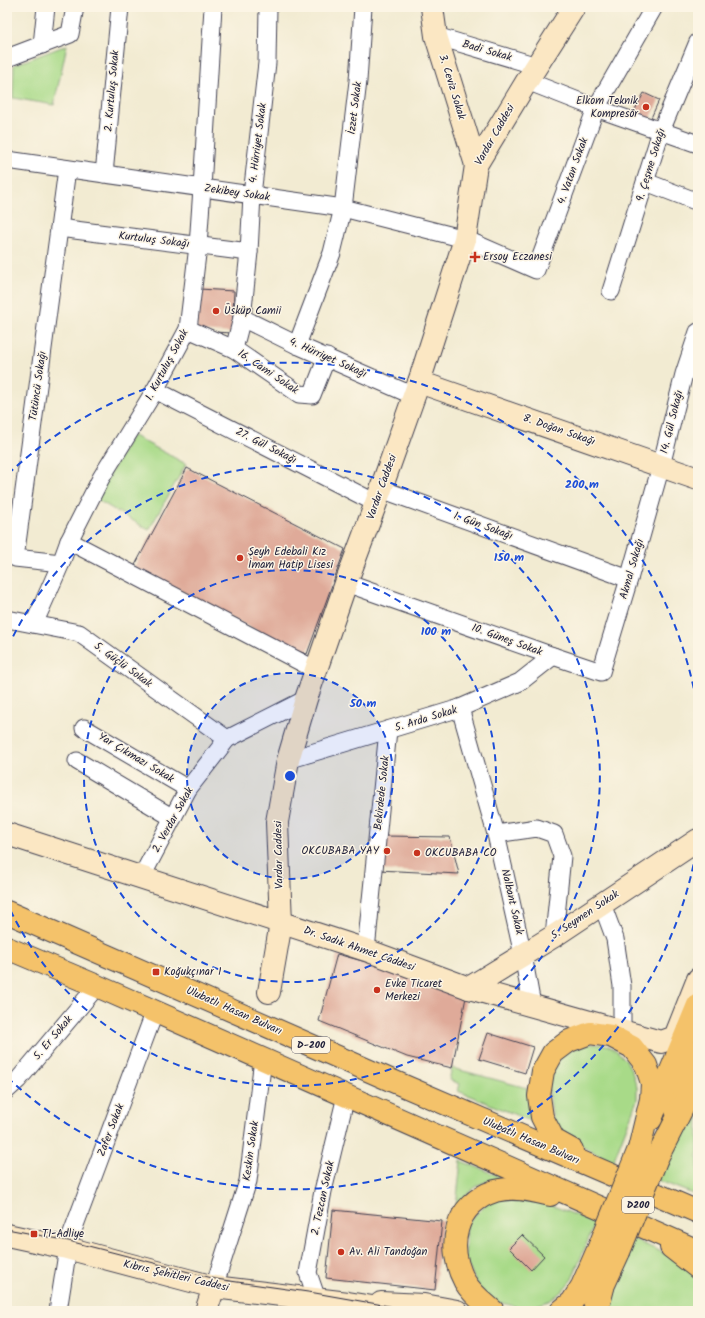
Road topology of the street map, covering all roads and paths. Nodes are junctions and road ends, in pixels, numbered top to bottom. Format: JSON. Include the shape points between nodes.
{"nodes":[{"id":1,"x":46,"y":7,"type":"edge"},
{"id":2,"x":75,"y":7,"type":"edge"},
{"id":3,"x":120,"y":7,"type":"edge"},
{"id":4,"x":213,"y":7,"type":"edge"},
{"id":5,"x":268,"y":7,"type":"edge"},
{"id":6,"x":363,"y":7,"type":"edge"},
{"id":7,"x":432,"y":7,"type":"edge"},
{"id":8,"x":574,"y":7,"type":"edge"},
{"id":9,"x":654,"y":7,"type":"edge"},
{"id":10,"x":436,"y":36,"type":"junction"},
{"id":11,"x":698,"y":42,"type":"edge"},
{"id":12,"x":42,"y":45,"type":"junction"},
{"id":13,"x":7,"y":58,"type":"edge"},
{"id":14,"x":532,"y":73,"type":"junction"},
{"id":15,"x":596,"y":108,"type":"junction"},
{"id":16,"x":661,"y":131,"type":"junction"},
{"id":17,"x":698,"y":144,"type":"edge"},
{"id":18,"x":7,"y":160,"type":"edge"},
{"id":19,"x":476,"y":165,"type":"junction"},
{"id":20,"x":67,"y":169,"type":"junction"},
{"id":21,"x":104,"y":174,"type":"junction"},
{"id":22,"x":646,"y":182,"type":"junction"},
{"id":23,"x":202,"y":188,"type":"junction"},
{"id":24,"x":252,"y":195,"type":"junction"},
{"id":25,"x":698,"y":202,"type":"edge"},
{"id":26,"x":343,"y":208,"type":"junction"},
{"id":27,"x":59,"y":228,"type":"junction"},
{"id":28,"x":465,"y":239,"type":"junction"},
{"id":29,"x":198,"y":246,"type":"junction"},
{"id":30,"x":249,"y":252,"type":"junction"},
{"id":31,"x":611,"y":291,"type":"dead end"},
{"id":32,"x":242,"y":318,"type":"junction"},
{"id":33,"x":188,"y":329,"type":"junction"},
{"id":34,"x":698,"y":332,"type":"edge"},
{"id":35,"x":297,"y":345,"type":"junction"},
{"id":36,"x":234,"y":349,"type":"junction"},
{"id":37,"x":327,"y":358,"type":"junction"},
{"id":38,"x":417,"y":389,"type":"junction"},
{"id":39,"x":155,"y":390,"type":"junction"},
{"id":40,"x":661,"y":466,"type":"junction"},
{"id":41,"x":698,"y":479,"type":"edge"},
{"id":42,"x":379,"y":496,"type":"junction"},
{"id":43,"x":68,"y":541,"type":"junction"},
{"id":44,"x":61,"y":563,"type":"junction"},
{"id":45,"x":630,"y":579,"type":"junction"},
{"id":46,"x":346,"y":583,"type":"junction"},
{"id":47,"x":7,"y":619,"type":"edge"},
{"id":48,"x":34,"y":624,"type":"junction"},
{"id":49,"x":553,"y":656,"type":"junction"},
{"id":50,"x":316,"y":670,"type":"junction"},
{"id":51,"x":601,"y":672,"type":"joint"},
{"id":52,"x":306,"y":699,"type":"junction"},
{"id":53,"x":460,"y":708,"type":"junction"},
{"id":54,"x":84,"y":728,"type":"dead end"},
{"id":55,"x":388,"y":730,"type":"junction"},
{"id":56,"x":227,"y":739,"type":"junction"},
{"id":57,"x":288,"y":760,"type":"junction"},
{"id":58,"x":77,"y":761,"type":"dead end"},
{"id":59,"x":188,"y":789,"type":"junction"},
{"id":60,"x":173,"y":818,"type":"junction"},
{"id":61,"x":7,"y":834,"type":"edge"},
{"id":62,"x":496,"y":834,"type":"junction"},
{"id":63,"x":698,"y":840,"type":"edge"},
{"id":64,"x":141,"y":878,"type":"junction"},
{"id":65,"x":602,"y":904,"type":"junction"},
{"id":66,"x":7,"y":912,"type":"edge"},
{"id":67,"x":280,"y":923,"type":"junction"},
{"id":68,"x":554,"y":936,"type":"junction"},
{"id":69,"x":7,"y":948,"type":"edge"},
{"id":70,"x":366,"y":950,"type":"junction"},
{"id":71,"x":523,"y":955,"type":"junction"},
{"id":72,"x":698,"y":979,"type":"edge"},
{"id":73,"x":97,"y":986,"type":"junction"},
{"id":74,"x":469,"y":988,"type":"junction"},
{"id":75,"x":269,"y":992,"type":"dead end"},
{"id":76,"x":532,"y":1005,"type":"junction"},
{"id":77,"x":698,"y":1005,"type":"edge"},
{"id":78,"x":155,"y":1011,"type":"junction"},
{"id":79,"x":622,"y":1031,"type":"junction"},
{"id":80,"x":698,"y":1052,"type":"edge"},
{"id":81,"x":263,"y":1059,"type":"junction"},
{"id":82,"x":694,"y":1082,"type":"edge"},
{"id":83,"x":11,"y":1083,"type":"edge"},
{"id":84,"x":346,"y":1096,"type":"junction"},
{"id":85,"x":648,"y":1154,"type":"junction"},
{"id":86,"x":616,"y":1177,"type":"junction"},
{"id":87,"x":655,"y":1193,"type":"junction"},
{"id":88,"x":698,"y":1204,"type":"edge"},
{"id":89,"x":605,"y":1209,"type":"junction"},
{"id":90,"x":698,"y":1212,"type":"edge"},
{"id":91,"x":643,"y":1226,"type":"junction"},
{"id":92,"x":7,"y":1235,"type":"edge"},
{"id":93,"x":67,"y":1248,"type":"junction"},
{"id":94,"x":609,"y":1248,"type":"junction"},
{"id":95,"x":698,"y":1250,"type":"edge"},
{"id":96,"x":698,"y":1268,"type":"edge"},
{"id":97,"x":214,"y":1287,"type":"junction"},
{"id":98,"x":603,"y":1288,"type":"junction"},
{"id":99,"x":348,"y":1303,"type":"junction"},
{"id":100,"x":315,"y":1305,"type":"edge"},
{"id":101,"x":58,"y":1311,"type":"edge"},
{"id":102,"x":206,"y":1311,"type":"edge"},
{"id":103,"x":397,"y":1311,"type":"edge"},
{"id":104,"x":457,"y":1311,"type":"edge"},
{"id":105,"x":493,"y":1311,"type":"edge"},
{"id":106,"x":561,"y":1311,"type":"edge"},
{"id":107,"x":592,"y":1311,"type":"edge"},
{"id":108,"x":597,"y":1311,"type":"edge"}],
"edges":[{"from":1,"to":12,"type":"street"},
{"from":2,"to":12,"type":"street","via":[[70,34]]},
{"from":3,"to":21,"type":"street","name":"2. Kurtuluş Sokak"},
{"from":4,"to":23,"type":"street","name":"1. Kurtuluş Sokak"},
{"from":5,"to":24,"type":"street","name":"4. Hürriyet Sokak","via":[[267,63]]},
{"from":6,"to":26,"type":"street","name":"İzzet Sokak","via":[[358,81]]},
{"from":7,"to":10,"type":"street","name":"3. Ceviz Sokak"},
{"from":8,"to":14,"type":"street","name":"Vardar Caddesi"},
{"from":9,"to":15,"type":"street","name":"4. Vatan Sokak"},
{"from":10,"to":14,"type":"street","name":"Badi Sokak"},
{"from":10,"to":19,"type":"street","name":"3. Ceviz Sokak"},
{"from":11,"to":16,"type":"street","name":"9. Çeşme Sokağı"},
{"from":12,"to":13,"type":"street"},
{"from":14,"to":15,"type":"street","name":"Badi Sokak"},
{"from":14,"to":19,"type":"street","name":"Vardar Caddesi"},
{"from":15,"to":16,"type":"street","name":"Badi Sokak"},
{"from":15,"to":28,"type":"street","name":"4. Vatan Sokak","via":[[536,270]]},
{"from":16,"to":17,"type":"street","name":"Badi Sokak"},
{"from":16,"to":22,"type":"street","name":"9. Çeşme Sokağı"},
{"from":18,"to":20,"type":"street","name":"Zekibey Sokak"},
{"from":19,"to":28,"type":"street","name":"Vardar Caddesi"},
{"from":20,"to":21,"type":"street","name":"Zekibey Sokak"},
{"from":20,"to":27,"type":"street","name":"Tütüncü Sokağı"},
{"from":21,"to":23,"type":"street","name":"Zekibey Sokak"},
{"from":22,"to":25,"type":"street"},
{"from":22,"to":31,"type":"street","name":"9. Çeşme Sokağı"},
{"from":23,"to":24,"type":"street","name":"Zekibey Sokak"},
{"from":23,"to":29,"type":"street","name":"1. Kurtuluş Sokak"},
{"from":24,"to":26,"type":"street","name":"Zekibey Sokak"},
{"from":24,"to":30,"type":"street","name":"4. Hürriyet Sokak"},
{"from":26,"to":28,"type":"street","name":"Zekibey Sokak"},
{"from":26,"to":35,"type":"street","name":"İzzet Sokak","via":[[332,253]]},
{"from":27,"to":29,"type":"street","name":"Kurtuluş Sokağı"},
{"from":27,"to":44,"type":"street","name":"Tütüncü Sokağı","via":[[15,558]]},
{"from":28,"to":38,"type":"street","name":"Vardar Caddesi"},
{"from":29,"to":30,"type":"street","name":"Kurtuluş Sokağı"},
{"from":29,"to":33,"type":"street","name":"1. Kurtuluş Sokak"},
{"from":30,"to":32,"type":"street","name":"4. Hürriyet Sokak"},
{"from":32,"to":35,"type":"street","name":"4. Hürriyet Sokağı"},
{"from":32,"to":36,"type":"street","name":"4. Hürriyet Sokak"},
{"from":33,"to":36,"type":"street","name":"16. Cami Sokak"},
{"from":33,"to":39,"type":"street","name":"1. Kurtuluş Sokak"},
{"from":34,"to":40,"type":"street","name":"14. Gül Sokağı","via":[[684,374]]},
{"from":35,"to":37,"type":"street","name":"4. Hürriyet Sokağı"},
{"from":36,"to":37,"type":"street","name":"16. Cami Sokak","via":[[299,394],[312,395]]},
{"from":37,"to":38,"type":"street","name":"4. Hürriyet Sokağı"},
{"from":38,"to":40,"type":"street","name":"8. Doğan Sokağı"},
{"from":38,"to":42,"type":"street","name":"Vardar Caddesi"},
{"from":39,"to":42,"type":"street","name":"27. Gül Sokağı"},
{"from":39,"to":43,"type":"street","name":"1. Kurtuluş Sokak","via":[[101,478]]},
{"from":40,"to":41,"type":"street","name":"8. Doğan Sokağı"},
{"from":40,"to":45,"type":"street","name":"Akmal Sokağı"},
{"from":42,"to":45,"type":"street","name":"1. Gün Sokağı"},
{"from":42,"to":46,"type":"street","name":"Vardar Caddesi"},
{"from":43,"to":44,"type":"street","name":"1. Kurtuluş Sokak"},
{"from":43,"to":50,"type":"street"},
{"from":44,"to":48,"type":"street","name":"1. Kurtuluş Sokak"},
{"from":45,"to":51,"type":"street","name":"Akmal Sokağı"},
{"from":46,"to":49,"type":"street","name":"10. Güneş Sokak"},
{"from":46,"to":50,"type":"street","name":"Vardar Caddesi"},
{"from":47,"to":48,"type":"street","name":"5. Güçlü Sokak"},
{"from":48,"to":56,"type":"street","name":"5. Güçlü Sokak","via":[[79,633]]},
{"from":49,"to":51,"type":"street","name":"10. Güneş Sokak"},
{"from":49,"to":53,"type":"street","name":"5. Arda Sokak","via":[[520,682]]},
{"from":50,"to":52,"type":"street","name":"Vardar Caddesi"},
{"from":52,"to":56,"type":"street","name":"2. Verdar Sokak"},
{"from":52,"to":57,"type":"street","name":"Vardar Caddesi"},
{"from":53,"to":55,"type":"street","name":"5. Arda Sokak"},
{"from":53,"to":62,"type":"street","name":"Nalbant Sokak"},
{"from":54,"to":59,"type":"street","name":"Yar Çıkmazı Sokak"},
{"from":55,"to":57,"type":"street","name":"5. Arda Sokak"},
{"from":55,"to":70,"type":"street","name":"Bekirdede Sokak"},
{"from":56,"to":59,"type":"street","name":"2. Verdar Sokak"},
{"from":57,"to":67,"type":"street","name":"Vardar Caddesi","via":[[277,822]]},
{"from":58,"to":60,"type":"street"},
{"from":59,"to":60,"type":"street","name":"2. Verdar Sokak"},
{"from":60,"to":64,"type":"street","name":"2. Verdar Sokak"},
{"from":61,"to":64,"type":"street","name":"Dr. Sadık Ahmet Caddesi"},
{"from":62,"to":68,"type":"street","via":[[537,828],[554,834],[562,856]]},
{"from":62,"to":71,"type":"street","name":"Nalbant Sokak"},
{"from":63,"to":65,"type":"street","name":"5. Seymen Sokak"},
{"from":64,"to":67,"type":"street","name":"Dr. Sadık Ahmet Caddesi"},
{"from":65,"to":68,"type":"street","name":"5. Seymen Sokak"},
{"from":65,"to":79,"type":"street","via":[[615,939],[622,986]]},
{"from":66,"to":86,"type":"main road","name":"Ulubatlı Hasan Bulvarı","number":"D-200"},
{"from":67,"to":70,"type":"street","name":"Dr. Sadık Ahmet Caddesi"},
{"from":67,"to":75,"type":"street","name":"Vardar Caddesi"},
{"from":68,"to":71,"type":"street","name":"5. Seymen Sokak"},
{"from":69,"to":73,"type":"main road"},
{"from":70,"to":74,"type":"street","name":"Dr. Sadık Ahmet Caddesi"},
{"from":71,"to":74,"type":"street","name":"5. Seymen Sokak"},
{"from":71,"to":76,"type":"street","name":"Nalbant Sokak"},
{"from":72,"to":79,"type":"street","name":"Dr. Sadık Ahmet Caddesi","via":[[675,1037],[661,1042]]},
{"from":73,"to":78,"type":"main road"},
{"from":73,"to":83,"type":"street","name":"5. Er Sokak"},
{"from":74,"to":76,"type":"street","name":"Dr. Sadık Ahmet Caddesi"},
{"from":76,"to":79,"type":"street","name":"Dr. Sadık Ahmet Caddesi"},
{"from":77,"to":85,"type":"main road"},
{"from":78,"to":81,"type":"main road"},
{"from":78,"to":93,"type":"street","name":"Zafer Sokak"},
{"from":80,"to":82,"type":"main road"},
{"from":81,"to":84,"type":"main road"},
{"from":81,"to":97,"type":"street","name":"Keskin Sokak","via":[[248,1181]]},
{"from":82,"to":85,"type":"main road","via":[[687,1099]]},
{"from":84,"to":89,"type":"main road"},
{"from":84,"to":100,"type":"street","name":"2. Tezcan Sokak","via":[[323,1191],[308,1273]]},
{"from":85,"to":86,"type":"main road","via":[[652,1083],[646,1065],[632,1047],[611,1036],[590,1034],[569,1041],[553,1053],[543,1071],[539,1096],[542,1117],[554,1140]]},
{"from":85,"to":94,"type":"main road","number":"D200","bridge":true},
{"from":86,"to":87,"type":"main road","number":"D200"},
{"from":87,"to":88,"type":"main road"},
{"from":87,"to":90,"type":"main road","number":"D200"},
{"from":89,"to":91,"type":"main road","number":"D200"},
{"from":89,"to":105,"type":"main road","via":[[528,1189],[496,1191],[482,1196],[470,1205],[461,1218],[456,1233],[458,1265],[465,1282],[477,1298]]},
{"from":91,"to":95,"type":"main road","number":"D200"},
{"from":91,"to":96,"type":"main road"},
{"from":92,"to":93,"type":"street","name":"Kıbrıs Şehitleri Caddesi"},
{"from":93,"to":97,"type":"street","name":"Kıbrıs Şehitleri Caddesi"},
{"from":93,"to":101,"type":"street","name":"Zafer Sokak"},
{"from":94,"to":98,"type":"main road"},
{"from":94,"to":106,"type":"main road","via":[[572,1302]]},
{"from":97,"to":100,"type":"street","name":"Kıbrıs Şehitleri Caddesi"},
{"from":97,"to":102,"type":"street"},
{"from":98,"to":107,"type":"main road"},
{"from":98,"to":108,"type":"main road"},
{"from":99,"to":100,"type":"street","name":"Kıbrıs Şehitleri Caddesi"},
{"from":99,"to":103,"type":"street"},
{"from":99,"to":104,"type":"street","via":[[424,1305]]}]}
